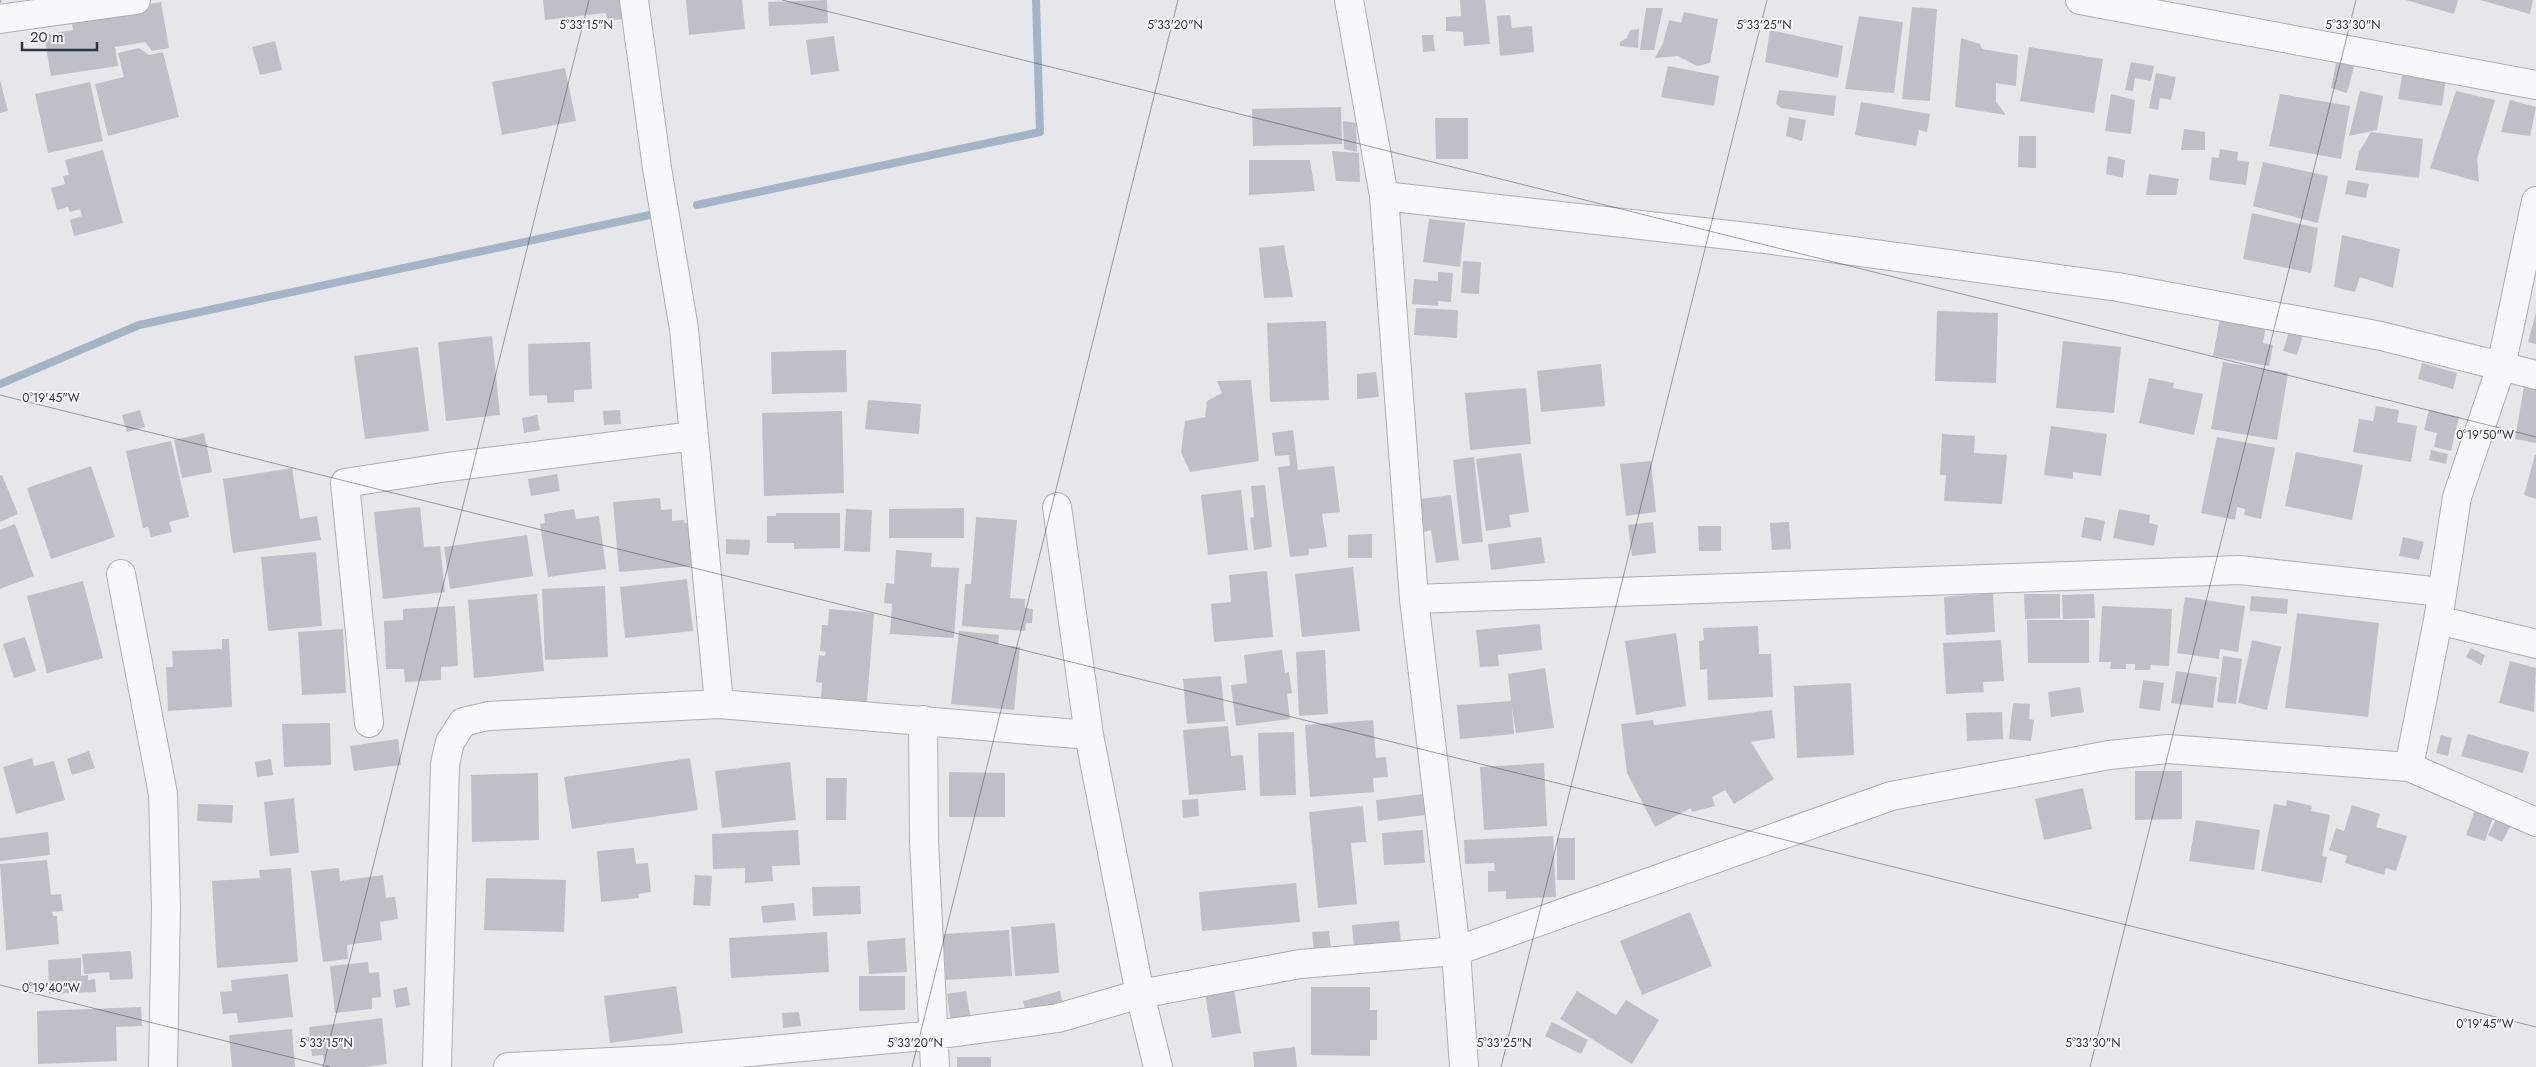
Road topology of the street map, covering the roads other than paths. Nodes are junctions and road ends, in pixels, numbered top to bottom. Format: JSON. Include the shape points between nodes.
{"nodes":[{"id":1,"x":136,"y":0,"type":"edge"},
{"id":2,"x":634,"y":0,"type":"edge"},
{"id":3,"x":1349,"y":0,"type":"edge"},
{"id":4,"x":2080,"y":0,"type":"edge"},
{"id":5,"x":0,"y":19,"type":"edge"},
{"id":6,"x":2536,"y":85,"type":"edge"},
{"id":7,"x":1384,"y":196,"type":"junction"},
{"id":8,"x":2536,"y":201,"type":"edge"},
{"id":9,"x":2501,"y":367,"type":"junction"},
{"id":10,"x":2536,"y":375,"type":"edge"},
{"id":11,"x":694,"y":436,"type":"junction"},
{"id":12,"x":1057,"y":507,"type":"dead end"},
{"id":13,"x":121,"y":574,"type":"dead end"},
{"id":14,"x":2441,"y":592,"type":"junction"},
{"id":15,"x":1414,"y":599,"type":"junction"},
{"id":16,"x":2438,"y":620,"type":"junction"},
{"id":17,"x":2536,"y":644,"type":"edge"},
{"id":18,"x":719,"y":704,"type":"junction"},
{"id":19,"x":923,"y":720,"type":"junction"},
{"id":20,"x":369,"y":723,"type":"dead end"},
{"id":21,"x":1089,"y":735,"type":"junction"},
{"id":22,"x":2410,"y":767,"type":"junction"},
{"id":23,"x":2536,"y":822,"type":"edge"},
{"id":24,"x":1456,"y":951,"type":"junction"},
{"id":25,"x":1140,"y":994,"type":"junction"},
{"id":26,"x":935,"y":1035,"type":"junction"},
{"id":27,"x":672,"y":1063,"type":"edge"},
{"id":28,"x":163,"y":1067,"type":"edge"},
{"id":29,"x":437,"y":1067,"type":"edge"},
{"id":30,"x":508,"y":1067,"type":"edge"},
{"id":31,"x":935,"y":1067,"type":"edge"},
{"id":32,"x":1158,"y":1067,"type":"edge"},
{"id":33,"x":1464,"y":1067,"type":"edge"}],
"edges":[{"from":1,"to":5,"type":"street"},
{"from":2,"to":11,"type":"street","via":[[657,168],[684,329]]},
{"from":3,"to":7,"type":"street"},
{"from":4,"to":6,"type":"street"},
{"from":7,"to":9,"type":"street","via":[[1764,239],[2118,287],[2381,336]]},
{"from":7,"to":15,"type":"street"},
{"from":8,"to":9,"type":"street"},
{"from":9,"to":10,"type":"street"},
{"from":9,"to":14,"type":"street","via":[[2457,497]]},
{"from":11,"to":18,"type":"street"},
{"from":11,"to":20,"type":"street","via":[[345,483]]},
{"from":12,"to":21,"type":"street"},
{"from":13,"to":28,"type":"street","via":[[163,794],[166,908]]},
{"from":14,"to":15,"type":"street","via":[[2240,570]]},
{"from":14,"to":16,"type":"street"},
{"from":15,"to":24,"type":"street"},
{"from":16,"to":17,"type":"street"},
{"from":16,"to":22,"type":"street"},
{"from":18,"to":19,"type":"street"},
{"from":18,"to":29,"type":"street","via":[[488,716],[463,722],[450,742],[445,764]]},
{"from":19,"to":21,"type":"street"},
{"from":19,"to":26,"type":"street","via":[[924,840]]},
{"from":21,"to":25,"type":"street"},
{"from":22,"to":23,"type":"street"},
{"from":22,"to":24,"type":"street","via":[[2168,749],[2109,755],[1900,794]]},
{"from":24,"to":25,"type":"street","via":[[1300,964]]},
{"from":24,"to":33,"type":"street"},
{"from":25,"to":26,"type":"street","via":[[1058,1018]]},
{"from":25,"to":32,"type":"street"},
{"from":26,"to":27,"type":"street"},
{"from":26,"to":31,"type":"street"},
{"from":27,"to":30,"type":"street"}]}
